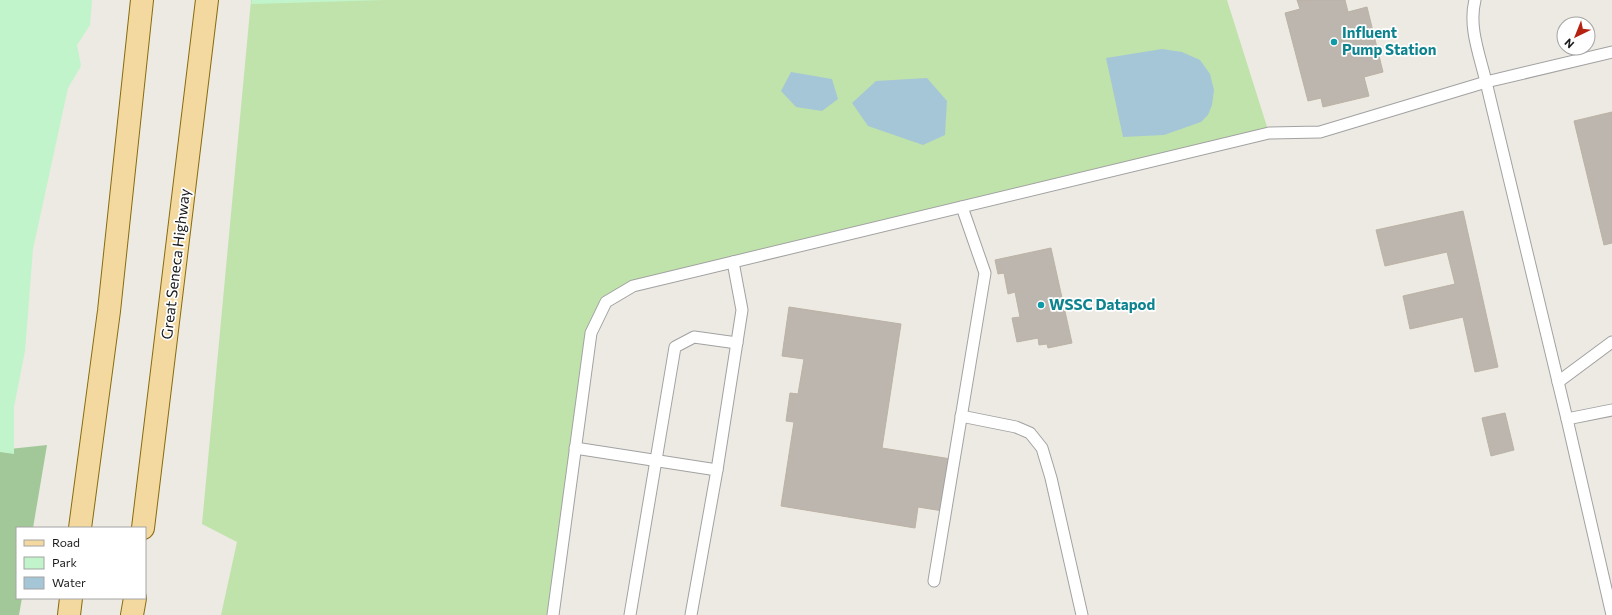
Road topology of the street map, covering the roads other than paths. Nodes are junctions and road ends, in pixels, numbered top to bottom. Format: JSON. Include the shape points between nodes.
{"nodes":[{"id":1,"x":142,"y":0,"type":"edge"},
{"id":2,"x":207,"y":0,"type":"edge"},
{"id":3,"x":1475,"y":0,"type":"edge"},
{"id":4,"x":1612,"y":52,"type":"edge"},
{"id":5,"x":1486,"y":82,"type":"junction"},
{"id":6,"x":962,"y":207,"type":"junction"},
{"id":7,"x":733,"y":262,"type":"junction"},
{"id":8,"x":1612,"y":342,"type":"edge"},
{"id":9,"x":737,"y":343,"type":"junction"},
{"id":10,"x":1558,"y":382,"type":"junction"},
{"id":11,"x":1612,"y":410,"type":"edge"},
{"id":12,"x":961,"y":416,"type":"junction"},
{"id":13,"x":1567,"y":419,"type":"junction"},
{"id":14,"x":574,"y":448,"type":"junction"},
{"id":15,"x":656,"y":461,"type":"junction"},
{"id":16,"x":717,"y":470,"type":"junction"},
{"id":17,"x":80,"y":527,"type":"edge"},
{"id":18,"x":143,"y":527,"type":"edge"},
{"id":19,"x":934,"y":581,"type":"dead end"},
{"id":20,"x":71,"y":599,"type":"edge"},
{"id":21,"x":134,"y":599,"type":"edge"},
{"id":22,"x":1612,"y":614,"type":"edge"},
{"id":23,"x":69,"y":615,"type":"edge"},
{"id":24,"x":132,"y":615,"type":"edge"},
{"id":25,"x":553,"y":615,"type":"edge"},
{"id":26,"x":630,"y":615,"type":"edge"},
{"id":27,"x":691,"y":615,"type":"edge"},
{"id":28,"x":1082,"y":615,"type":"edge"}],
"edges":[{"from":1,"to":17,"type":"main road","via":[[109,311]]},
{"from":2,"to":18,"type":"main road","name":"Great Seneca Highway"},
{"from":3,"to":5,"type":"lane","via":[[1474,33]]},
{"from":4,"to":5,"type":"lane"},
{"from":5,"to":6,"type":"lane","via":[[1320,132],[1269,133]]},
{"from":5,"to":10,"type":"lane"},
{"from":6,"to":7,"type":"lane"},
{"from":6,"to":12,"type":"lane","via":[[985,273]]},
{"from":7,"to":9,"type":"lane","via":[[742,310]]},
{"from":7,"to":14,"type":"lane","via":[[633,286],[606,302],[591,333]]},
{"from":8,"to":10,"type":"lane"},
{"from":9,"to":15,"type":"lane","via":[[694,337],[675,347]]},
{"from":9,"to":16,"type":"lane"},
{"from":10,"to":13,"type":"lane"},
{"from":11,"to":13,"type":"lane"},
{"from":12,"to":19,"type":"lane"},
{"from":12,"to":28,"type":"lane","via":[[1016,427],[1030,433],[1042,448]]},
{"from":13,"to":22,"type":"lane"},
{"from":14,"to":15,"type":"lane"},
{"from":14,"to":25,"type":"lane"},
{"from":15,"to":16,"type":"lane"},
{"from":15,"to":26,"type":"lane"},
{"from":16,"to":27,"type":"lane"},
{"from":20,"to":23,"type":"main road"},
{"from":21,"to":24,"type":"main road"}]}
